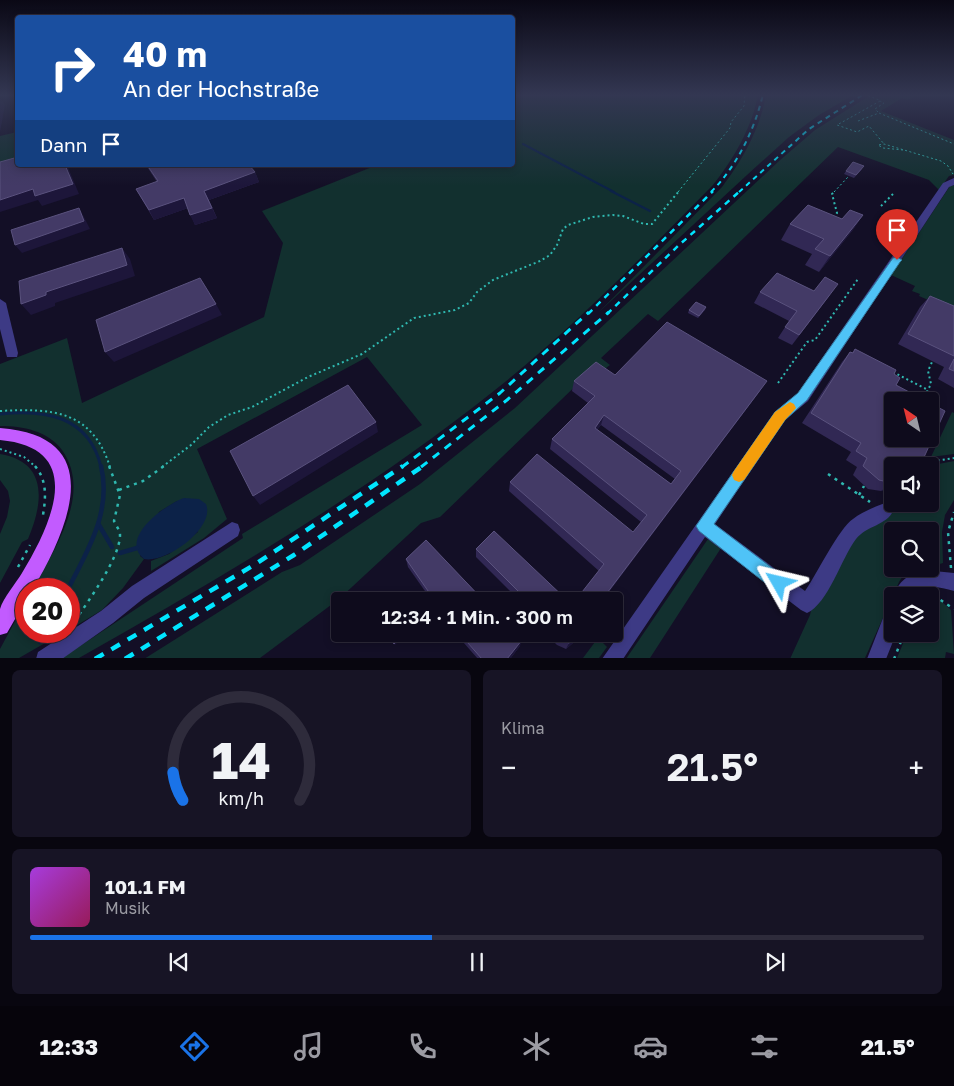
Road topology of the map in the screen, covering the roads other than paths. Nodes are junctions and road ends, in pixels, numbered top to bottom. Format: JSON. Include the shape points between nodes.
{"nodes":[{"id":1,"x":954,"y":181,"type":"edge"},
{"id":2,"x":0,"y":303,"type":"edge"},
{"id":3,"x":12,"y":353,"type":"dead end"},
{"id":4,"x":0,"y":434,"type":"edge"},
{"id":5,"x":885,"y":512,"type":"dead end"},
{"id":6,"x":704,"y":526,"type":"junction"},
{"id":7,"x":232,"y":530,"type":"dead end"},
{"id":8,"x":953,"y":582,"type":"edge"},
{"id":9,"x":907,"y":587,"type":"edge"},
{"id":10,"x":0,"y":626,"type":"edge"},
{"id":11,"x":884,"y":639,"type":"edge"},
{"id":12,"x":45,"y":658,"type":"edge"},
{"id":13,"x":611,"y":658,"type":"edge"},
{"id":14,"x":876,"y":658,"type":"edge"}],
"edges":[{"from":1,"to":6,"type":"street","via":[[946,185],[803,397],[780,416]]},
{"from":2,"to":3,"type":"street"},
{"from":4,"to":10,"type":"main road","via":[[26,438],[52,454],[61,471],[64,492],[52,534]]},
{"from":5,"to":6,"type":"street","via":[[858,525],[850,533],[822,583],[806,604]]},
{"from":6,"to":13,"type":"street"},
{"from":7,"to":12,"type":"street"},
{"from":8,"to":9,"type":"street","via":[[915,580]]},
{"from":11,"to":14,"type":"street"}]}
